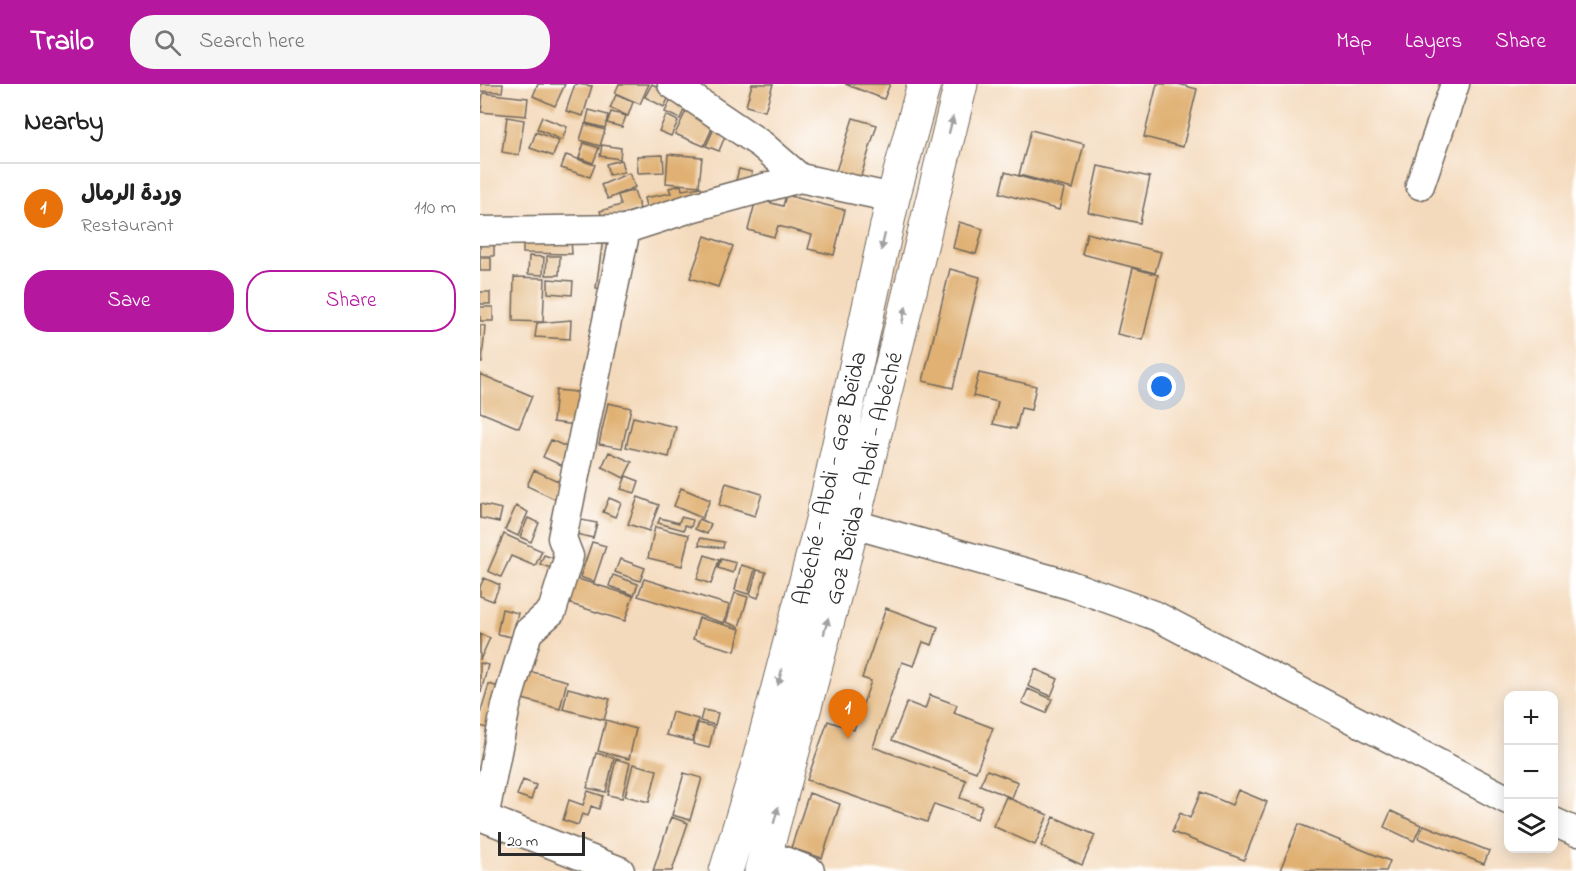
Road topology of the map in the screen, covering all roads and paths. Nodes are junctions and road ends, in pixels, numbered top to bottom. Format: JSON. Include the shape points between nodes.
{"nodes":[{"id":1,"x":672,"y":84,"type":"edge"},
{"id":2,"x":924,"y":84,"type":"edge"},
{"id":3,"x":961,"y":84,"type":"edge"},
{"id":4,"x":1455,"y":84,"type":"edge"},
{"id":5,"x":800,"y":178,"type":"junction"},
{"id":6,"x":1420,"y":185,"type":"dead end"},
{"id":7,"x":893,"y":198,"type":"junction"},
{"id":8,"x":626,"y":229,"type":"junction"},
{"id":9,"x":480,"y":231,"type":"edge"},
{"id":10,"x":838,"y":520,"type":"junction"},
{"id":11,"x":1507,"y":799,"type":"edge"},
{"id":12,"x":482,"y":817,"type":"edge"},
{"id":13,"x":1558,"y":824,"type":"edge"},
{"id":14,"x":1576,"y":832,"type":"edge"},
{"id":15,"x":763,"y":863,"type":"edge"},
{"id":16,"x":620,"y":871,"type":"edge"},
{"id":17,"x":726,"y":871,"type":"edge"},
{"id":18,"x":810,"y":871,"type":"edge"}],
"edges":[{"from":1,"to":5,"type":"street","via":[[762,145]]},
{"from":2,"to":7,"type":"main road","name":"Abéché - Abdi - Goz Beïda"},
{"from":10,"to":3,"type":"main road","name":"Goz Beïda - Abdi - Abéché","one_way":true},
{"from":4,"to":6,"type":"street"},
{"from":5,"to":7,"type":"street"},
{"from":5,"to":8,"type":"street"},
{"from":7,"to":10,"type":"main road","name":"Abéché - Abdi - Goz Beïda","one_way":true},
{"from":8,"to":9,"type":"street"},
{"from":8,"to":12,"type":"street","via":[[562,538],[569,556],[552,611],[528,632],[506,706]]},
{"from":10,"to":11,"type":"street","via":[[1070,585],[1156,616]]},
{"from":15,"to":10,"type":"main road","name":"Goz Beïda - Abdi - Abéché","one_way":true},
{"from":10,"to":17,"type":"main road","name":"Abéché - Abdi - Goz Beïda","one_way":true},
{"from":12,"to":16,"type":"street"},
{"from":13,"to":14,"type":"street"},
{"from":15,"to":18,"type":"street"}]}
